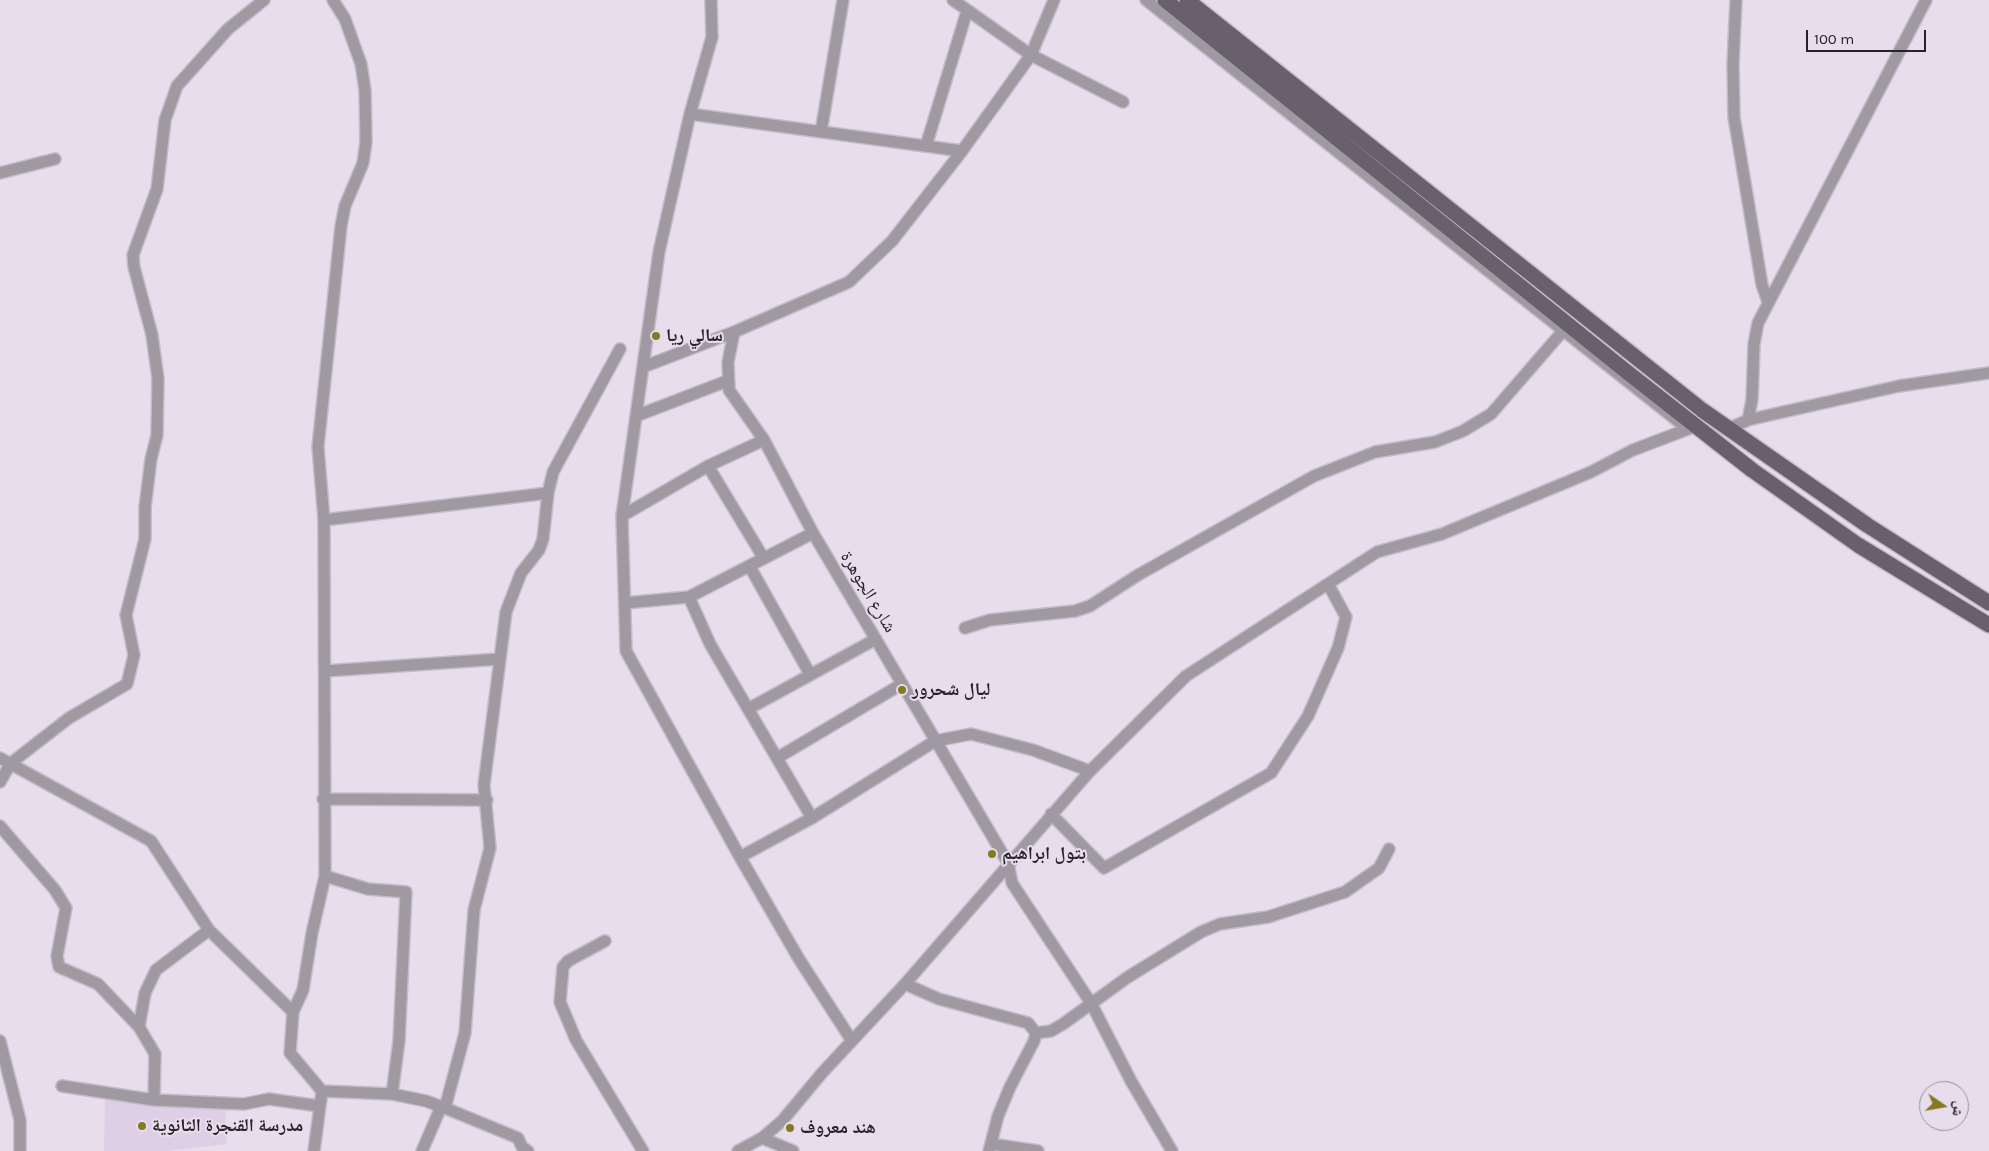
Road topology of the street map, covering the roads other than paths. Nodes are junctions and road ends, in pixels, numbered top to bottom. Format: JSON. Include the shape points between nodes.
{"nodes":[{"id":1,"x":264,"y":0,"type":"edge"},
{"id":2,"x":333,"y":0,"type":"edge"},
{"id":3,"x":711,"y":0,"type":"edge"},
{"id":4,"x":842,"y":0,"type":"edge"},
{"id":5,"x":953,"y":0,"type":"edge"},
{"id":6,"x":1054,"y":0,"type":"edge"},
{"id":7,"x":1146,"y":0,"type":"edge"},
{"id":8,"x":1165,"y":0,"type":"edge"},
{"id":9,"x":1186,"y":0,"type":"edge"},
{"id":10,"x":1736,"y":0,"type":"edge"},
{"id":11,"x":1926,"y":0,"type":"edge"},
{"id":12,"x":967,"y":11,"type":"junction"},
{"id":13,"x":1031,"y":55,"type":"junction"},
{"id":14,"x":1123,"y":102,"type":"dead end"},
{"id":15,"x":690,"y":114,"type":"junction"},
{"id":16,"x":821,"y":132,"type":"junction"},
{"id":17,"x":926,"y":146,"type":"junction"},
{"id":18,"x":962,"y":151,"type":"junction"},
{"id":19,"x":55,"y":159,"type":"dead end"},
{"id":20,"x":0,"y":173,"type":"edge"},
{"id":21,"x":1768,"y":302,"type":"junction"},
{"id":22,"x":734,"y":332,"type":"junction"},
{"id":23,"x":1562,"y":332,"type":"junction"},
{"id":24,"x":620,"y":349,"type":"dead end"},
{"id":25,"x":643,"y":367,"type":"junction"},
{"id":26,"x":1989,"y":373,"type":"edge"},
{"id":27,"x":727,"y":381,"type":"junction"},
{"id":28,"x":636,"y":416,"type":"junction"},
{"id":29,"x":1748,"y":420,"type":"junction"},
{"id":30,"x":1692,"y":427,"type":"junction"},
{"id":31,"x":1728,"y":429,"type":"junction"},
{"id":32,"x":764,"y":440,"type":"junction"},
{"id":33,"x":708,"y":466,"type":"junction"},
{"id":34,"x":548,"y":493,"type":"junction"},
{"id":35,"x":622,"y":516,"type":"junction"},
{"id":36,"x":324,"y":520,"type":"junction"},
{"id":37,"x":812,"y":533,"type":"junction"},
{"id":38,"x":763,"y":558,"type":"junction"},
{"id":39,"x":750,"y":567,"type":"junction"},
{"id":40,"x":1328,"y":584,"type":"junction"},
{"id":41,"x":689,"y":597,"type":"junction"},
{"id":42,"x":625,"y":603,"type":"junction"},
{"id":43,"x":1989,"y":603,"type":"edge"},
{"id":44,"x":1989,"y":625,"type":"edge"},
{"id":45,"x":965,"y":628,"type":"dead end"},
{"id":46,"x":876,"y":639,"type":"junction"},
{"id":47,"x":500,"y":659,"type":"junction"},
{"id":48,"x":325,"y":671,"type":"junction"},
{"id":49,"x":810,"y":674,"type":"junction"},
{"id":50,"x":902,"y":684,"type":"junction"},
{"id":51,"x":748,"y":709,"type":"junction"},
{"id":52,"x":935,"y":741,"type":"junction"},
{"id":53,"x":777,"y":758,"type":"junction"},
{"id":54,"x":5,"y":761,"type":"edge"},
{"id":55,"x":1090,"y":771,"type":"junction"},
{"id":56,"x":0,"y":782,"type":"edge"},
{"id":57,"x":323,"y":800,"type":"junction"},
{"id":58,"x":487,"y":800,"type":"junction"},
{"id":59,"x":1051,"y":814,"type":"junction"},
{"id":60,"x":812,"y":818,"type":"junction"},
{"id":61,"x":0,"y":826,"type":"edge"},
{"id":62,"x":1389,"y":850,"type":"dead end"},
{"id":63,"x":740,"y":857,"type":"junction"},
{"id":64,"x":1008,"y":864,"type":"junction"},
{"id":65,"x":324,"y":876,"type":"junction"},
{"id":66,"x":210,"y":930,"type":"junction"},
{"id":67,"x":605,"y":941,"type":"dead end"},
{"id":68,"x":905,"y":984,"type":"junction"},
{"id":69,"x":1091,"y":1003,"type":"junction"},
{"id":70,"x":294,"y":1012,"type":"junction"},
{"id":71,"x":139,"y":1027,"type":"junction"},
{"id":72,"x":1036,"y":1033,"type":"junction"},
{"id":73,"x":0,"y":1041,"type":"edge"},
{"id":74,"x":852,"y":1041,"type":"junction"},
{"id":75,"x":62,"y":1086,"type":"dead end"},
{"id":76,"x":322,"y":1091,"type":"junction"},
{"id":77,"x":392,"y":1094,"type":"junction"},
{"id":78,"x":154,"y":1100,"type":"junction"},
{"id":79,"x":319,"y":1106,"type":"junction"},
{"id":80,"x":443,"y":1107,"type":"junction"},
{"id":81,"x":762,"y":1138,"type":"junction"},
{"id":82,"x":990,"y":1147,"type":"edge"},
{"id":83,"x":20,"y":1151,"type":"edge"},
{"id":84,"x":314,"y":1151,"type":"edge"},
{"id":85,"x":422,"y":1151,"type":"edge"},
{"id":86,"x":528,"y":1151,"type":"edge"},
{"id":87,"x":643,"y":1151,"type":"edge"},
{"id":88,"x":738,"y":1151,"type":"edge"},
{"id":89,"x":793,"y":1151,"type":"edge"},
{"id":90,"x":1038,"y":1151,"type":"edge"},
{"id":91,"x":1172,"y":1151,"type":"edge"}],
"edges":[{"from":1,"to":54,"type":"street","via":[[228,29],[177,86],[166,120],[155,196],[133,255],[152,335],[158,379],[158,435],[151,459],[145,507],[145,539],[126,615],[134,655],[128,684]]},
{"from":2,"to":36,"type":"street","via":[[345,19],[361,64],[366,142],[363,163],[340,226],[318,448]]},
{"from":3,"to":15,"type":"street","via":[[712,37]]},
{"from":4,"to":16,"type":"street"},
{"from":5,"to":12,"type":"street"},
{"from":6,"to":13,"type":"street"},
{"from":7,"to":23,"type":"street"},
{"from":8,"to":30,"type":"main road"},
{"from":9,"to":31,"type":"main road"},
{"from":10,"to":21,"type":"street","via":[[1734,117],[1762,285]]},
{"from":11,"to":21,"type":"street"},
{"from":12,"to":13,"type":"street"},
{"from":12,"to":17,"type":"street"},
{"from":13,"to":14,"type":"street"},
{"from":13,"to":18,"type":"street"},
{"from":15,"to":16,"type":"street"},
{"from":15,"to":25,"type":"street","via":[[659,252]]},
{"from":16,"to":17,"type":"street"},
{"from":17,"to":18,"type":"street"},
{"from":18,"to":22,"type":"street","via":[[892,242],[849,282]]},
{"from":19,"to":20,"type":"street"},
{"from":21,"to":29,"type":"street","via":[[1755,333]]},
{"from":22,"to":25,"type":"street"},
{"from":22,"to":27,"type":"street"},
{"from":23,"to":30,"type":"street"},
{"from":23,"to":45,"type":"street","via":[[1491,414],[1463,431],[1435,442],[1376,452],[1314,476],[1138,575],[1090,606],[1075,611],[990,620]]},
{"from":24,"to":34,"type":"street","via":[[564,448]]},
{"from":25,"to":28,"type":"street"},
{"from":26,"to":29,"type":"street","via":[[1899,386]]},
{"from":27,"to":28,"type":"street"},
{"from":27,"to":32,"type":"street","name":"شارع الجوهرة","via":[[729,390]]},
{"from":28,"to":35,"type":"street"},
{"from":29,"to":31,"type":"street"},
{"from":30,"to":40,"type":"street","via":[[1442,534],[1377,552]]},
{"from":30,"to":44,"type":"main road","via":[[1858,545]]},
{"from":31,"to":43,"type":"main road","via":[[1867,525]]},
{"from":32,"to":33,"type":"street"},
{"from":32,"to":37,"type":"street","name":"شارع الجوهرة"},
{"from":33,"to":35,"type":"street"},
{"from":33,"to":38,"type":"street"},
{"from":34,"to":36,"type":"street"},
{"from":34,"to":47,"type":"street","via":[[543,539],[539,550],[521,572],[511,598]]},
{"from":35,"to":42,"type":"street"},
{"from":36,"to":48,"type":"street"},
{"from":37,"to":38,"type":"street"},
{"from":37,"to":46,"type":"street","name":"شارع الجوهرة"},
{"from":38,"to":39,"type":"street"},
{"from":39,"to":41,"type":"street"},
{"from":39,"to":49,"type":"street"},
{"from":40,"to":55,"type":"street","via":[[1186,676]]},
{"from":40,"to":59,"type":"street","via":[[1346,617],[1338,648],[1308,716],[1271,773],[1104,868]]},
{"from":41,"to":42,"type":"street"},
{"from":41,"to":51,"type":"street","via":[[710,644]]},
{"from":42,"to":63,"type":"street","via":[[626,651]]},
{"from":46,"to":49,"type":"street"},
{"from":46,"to":50,"type":"street","name":"شارع الجوهرة"},
{"from":47,"to":48,"type":"street"},
{"from":47,"to":58,"type":"street","via":[[484,786]]},
{"from":48,"to":57,"type":"street"},
{"from":49,"to":51,"type":"street"},
{"from":50,"to":52,"type":"street","name":"شارع الجوهرة"},
{"from":50,"to":53,"type":"street"},
{"from":51,"to":53,"type":"street"},
{"from":52,"to":55,"type":"street","via":[[971,734],[1032,750]]},
{"from":52,"to":60,"type":"street"},
{"from":52,"to":64,"type":"street","name":"شارع الجوهرة"},
{"from":53,"to":60,"type":"street"},
{"from":54,"to":56,"type":"street"},
{"from":54,"to":66,"type":"street","via":[[151,842]]},
{"from":55,"to":59,"type":"street"},
{"from":57,"to":58,"type":"street"},
{"from":57,"to":65,"type":"street"},
{"from":58,"to":80,"type":"street","via":[[490,848],[474,910],[464,1033]]},
{"from":59,"to":64,"type":"street"},
{"from":60,"to":63,"type":"street"},
{"from":61,"to":71,"type":"street","via":[[55,890],[66,908],[57,956],[59,967],[98,984]]},
{"from":62,"to":69,"type":"street","via":[[1379,868],[1345,892],[1268,917],[1220,924],[1201,932]]},
{"from":63,"to":74,"type":"street","via":[[799,960]]},
{"from":64,"to":68,"type":"street"},
{"from":64,"to":69,"type":"street","name":"شارع الجوهرة","via":[[1012,883]]},
{"from":65,"to":70,"type":"street","via":[[303,990]]},
{"from":65,"to":77,"type":"street","via":[[368,890],[406,892],[399,1041]]},
{"from":66,"to":70,"type":"street"},
{"from":66,"to":71,"type":"street","via":[[156,970],[145,994]]},
{"from":67,"to":87,"type":"street","via":[[563,967],[560,1002],[576,1040]]},
{"from":68,"to":72,"type":"street","via":[[939,999],[1028,1023]]},
{"from":68,"to":74,"type":"street"},
{"from":69,"to":72,"type":"street","via":[[1051,1031]]},
{"from":69,"to":91,"type":"street","name":"شارع الجوهرة"},
{"from":70,"to":76,"type":"street","via":[[290,1053]]},
{"from":71,"to":78,"type":"street","via":[[155,1054]]},
{"from":72,"to":82,"type":"street","via":[[998,1116]]},
{"from":73,"to":83,"type":"street","via":[[20,1120]]},
{"from":74,"to":81,"type":"street","via":[[795,1107]]},
{"from":75,"to":78,"type":"street"},
{"from":76,"to":77,"type":"street"},
{"from":76,"to":79,"type":"street"},
{"from":77,"to":80,"type":"street"},
{"from":78,"to":79,"type":"street","via":[[244,1104],[269,1099]]},
{"from":79,"to":84,"type":"street"},
{"from":80,"to":85,"type":"street"},
{"from":80,"to":86,"type":"street","via":[[518,1138]]},
{"from":81,"to":88,"type":"street"},
{"from":81,"to":89,"type":"street"},
{"from":82,"to":90,"type":"street"}]}
